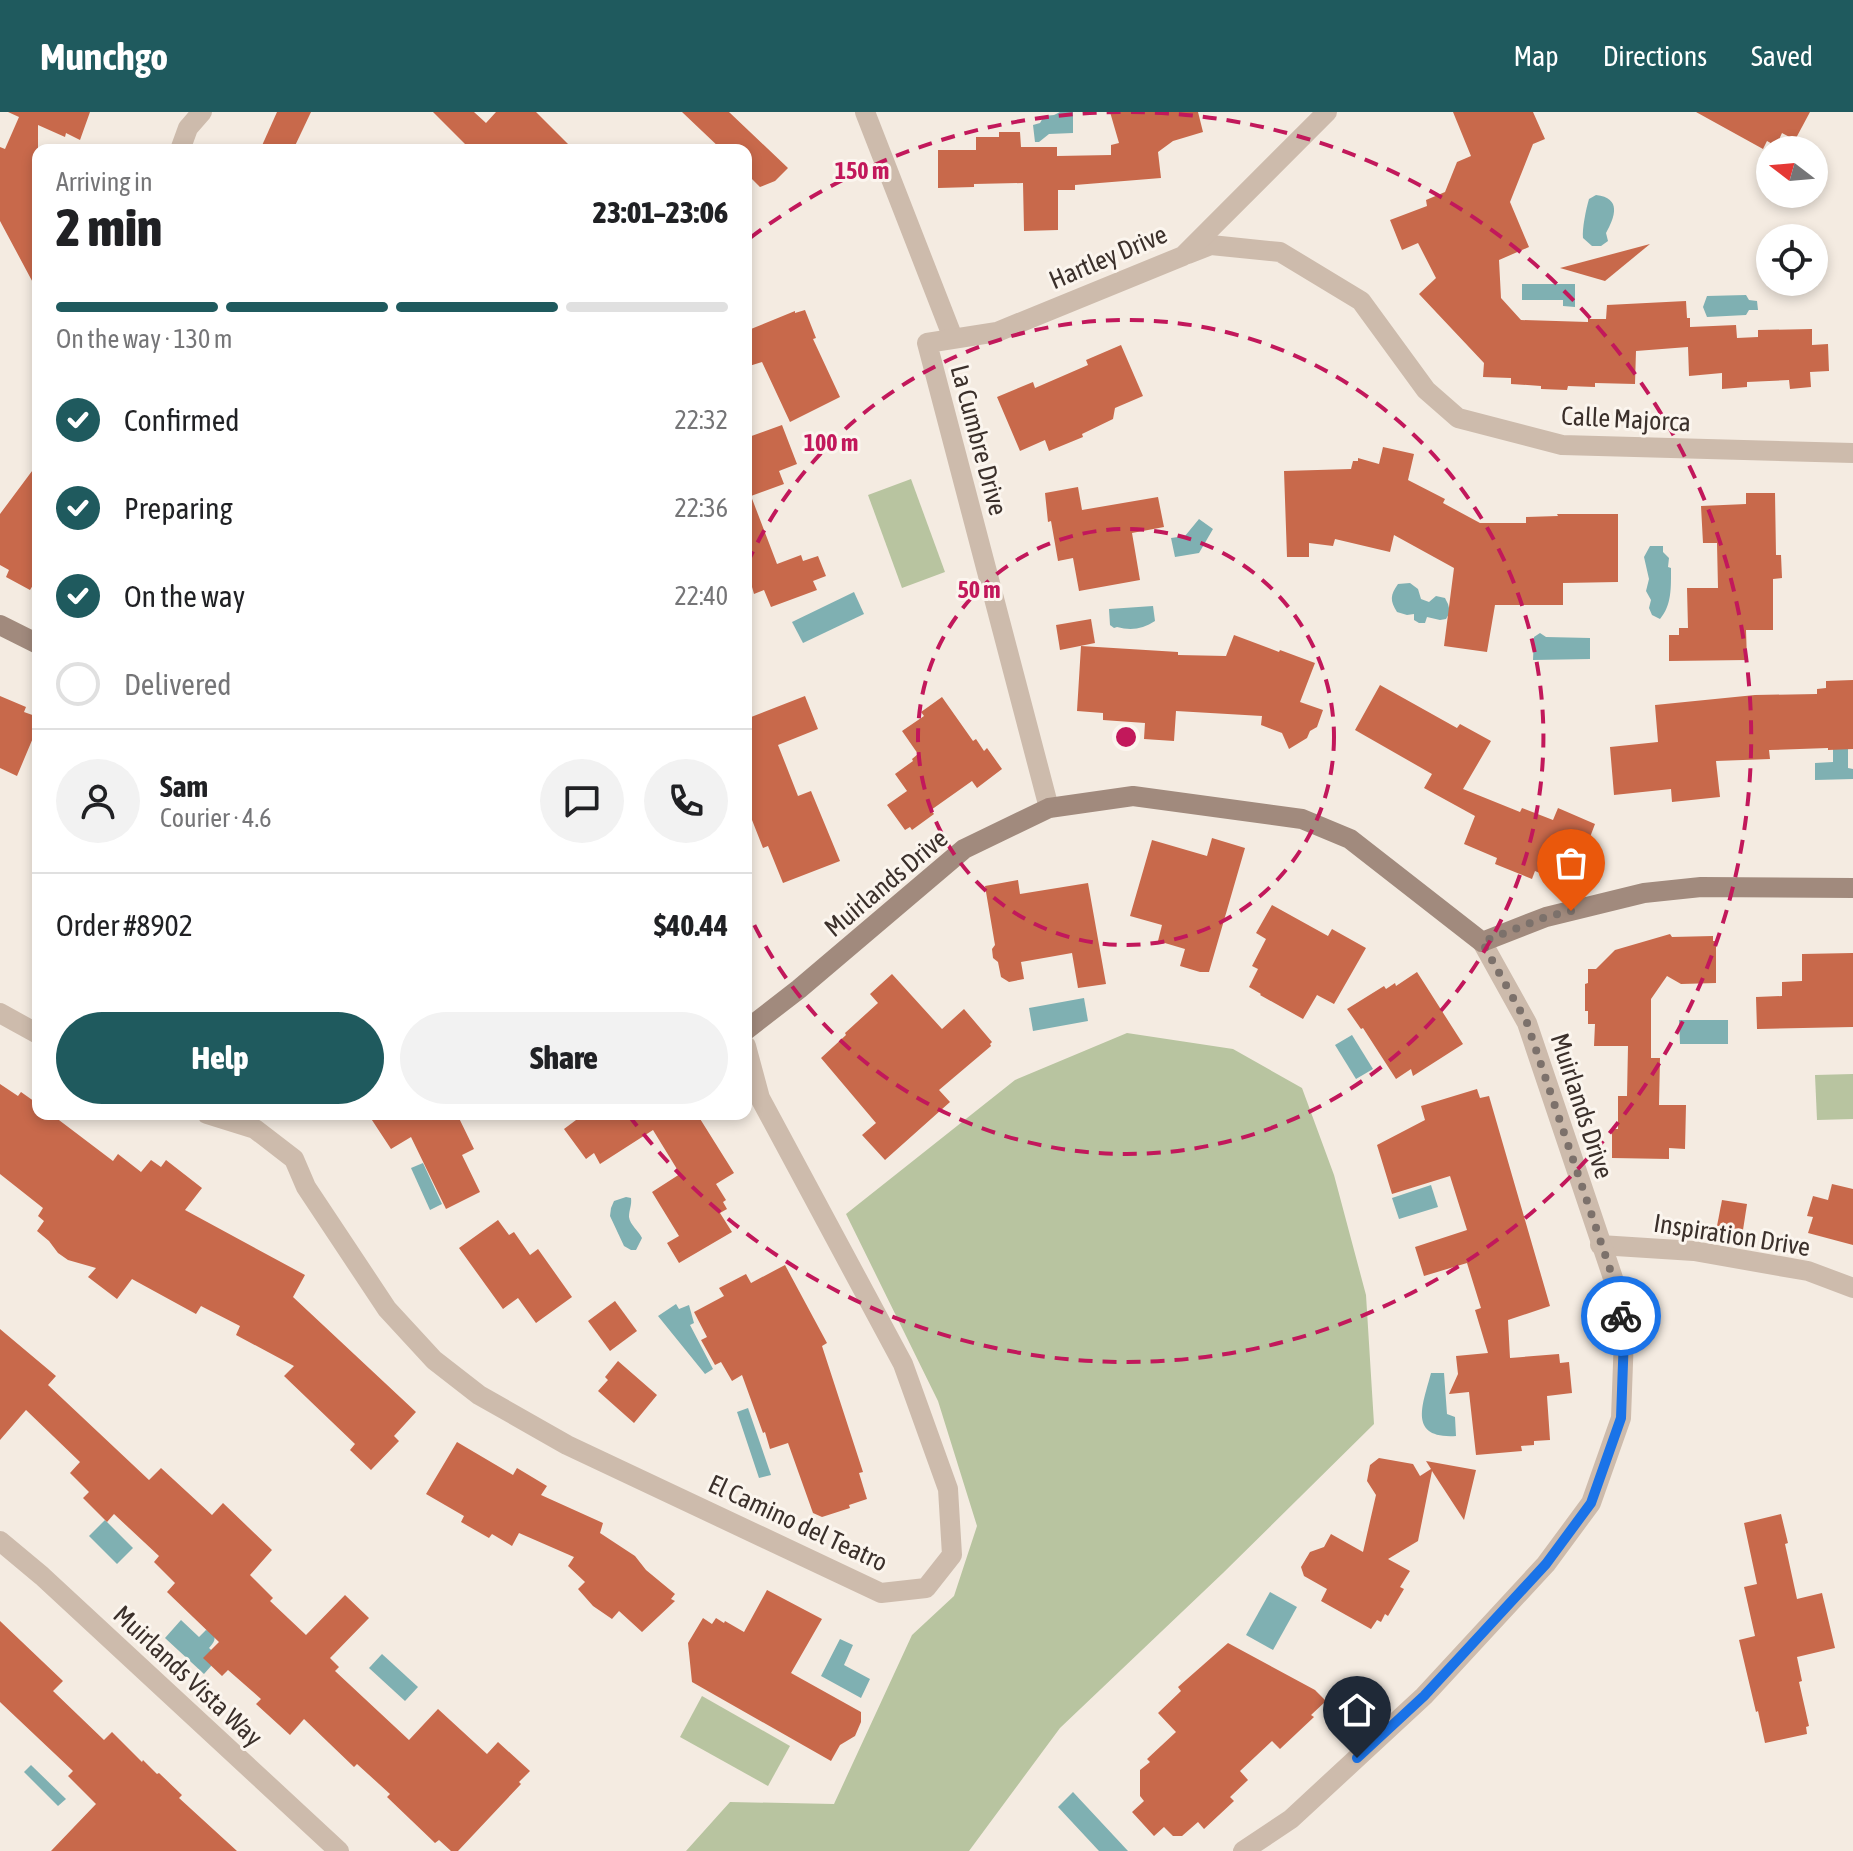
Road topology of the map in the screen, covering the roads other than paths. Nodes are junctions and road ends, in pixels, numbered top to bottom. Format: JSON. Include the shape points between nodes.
{"nodes":[{"id":1,"x":202,"y":112,"type":"edge"},
{"id":2,"x":865,"y":112,"type":"edge"},
{"id":3,"x":1327,"y":112,"type":"edge"},
{"id":4,"x":182,"y":144,"type":"edge"},
{"id":5,"x":1183,"y":256,"type":"junction"},
{"id":6,"x":953,"y":338,"type":"junction"},
{"id":7,"x":1853,"y":453,"type":"edge"},
{"id":8,"x":0,"y":625,"type":"edge"},
{"id":9,"x":32,"y":641,"type":"edge"},
{"id":10,"x":1049,"y":808,"type":"junction"},
{"id":11,"x":1853,"y":888,"type":"edge"},
{"id":12,"x":1482,"y":942,"type":"junction"},
{"id":13,"x":0,"y":1013,"type":"edge"},
{"id":14,"x":752,"y":1025,"type":"edge"},
{"id":15,"x":32,"y":1031,"type":"edge"},
{"id":16,"x":752,"y":1068,"type":"edge"},
{"id":17,"x":226,"y":1120,"type":"edge"},
{"id":18,"x":1600,"y":1245,"type":"junction"},
{"id":19,"x":1853,"y":1288,"type":"edge"},
{"id":20,"x":0,"y":1541,"type":"edge"},
{"id":21,"x":339,"y":1851,"type":"edge"},
{"id":22,"x":1243,"y":1851,"type":"edge"}],
"edges":[{"from":1,"to":4,"type":"street"},
{"from":2,"to":6,"type":"street","name":"La Cumbre Drive"},
{"from":3,"to":5,"type":"street","name":"Hartley Drive"},
{"from":5,"to":6,"type":"street","name":"Hartley Drive","via":[[997,332]]},
{"from":5,"to":7,"type":"street","name":"Calle Majorca","via":[[1211,245],[1280,252],[1361,301],[1426,390],[1458,418],[1562,445]]},
{"from":6,"to":10,"type":"street","name":"La Cumbre Drive","via":[[927,343]]},
{"from":8,"to":9,"type":"street"},
{"from":10,"to":12,"type":"street","name":"Muirlands Drive","via":[[1133,796],[1302,819],[1350,839]]},
{"from":10,"to":14,"type":"street","name":"Muirlands Drive","via":[[964,849]]},
{"from":11,"to":12,"type":"street","via":[[1701,887],[1644,893],[1546,917]]},
{"from":12,"to":18,"type":"street","name":"Muirlands Drive","via":[[1527,1023]]},
{"from":13,"to":15,"type":"street"},
{"from":16,"to":17,"type":"street","name":"El Camino del Teatro","via":[[760,1098],[903,1364],[948,1489],[952,1555],[926,1588],[881,1593],[567,1445],[479,1395],[434,1360],[387,1309],[306,1187],[294,1159],[255,1129]]},
{"from":18,"to":19,"type":"street","name":"Inspiration Drive","via":[[1694,1251],[1808,1271]]},
{"from":18,"to":22,"type":"street","name":"Muirlands Drive","via":[[1617,1290],[1624,1336],[1621,1418],[1591,1503],[1546,1564],[1424,1696],[1291,1819]]},
{"from":20,"to":21,"type":"street","name":"Muirlands Vista Way"}]}
